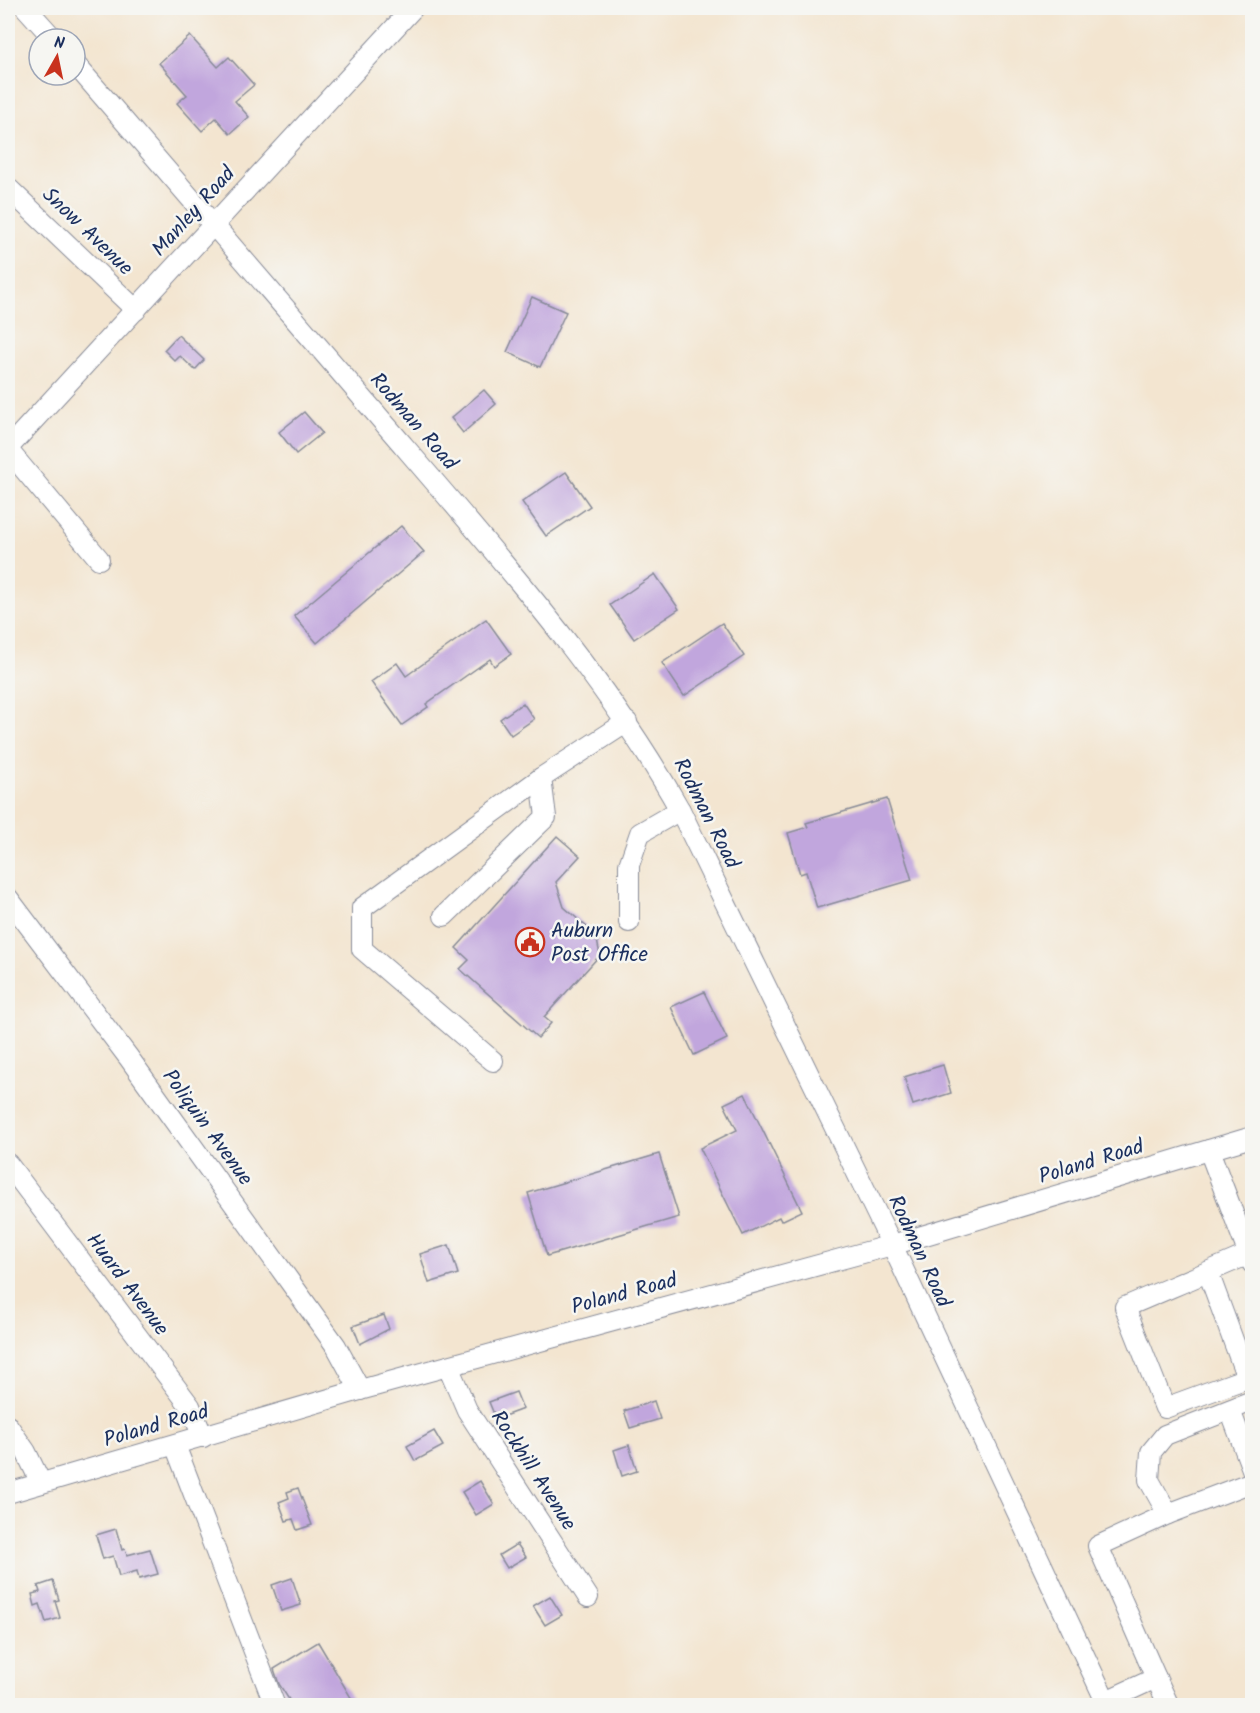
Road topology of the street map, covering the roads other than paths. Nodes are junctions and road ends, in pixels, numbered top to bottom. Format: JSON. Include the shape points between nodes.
{"nodes":[{"id":1,"x":26,"y":8,"type":"edge"},
{"id":2,"x":413,"y":8,"type":"edge"},
{"id":3,"x":43,"y":27,"type":"edge"},
{"id":4,"x":87,"y":78,"type":"edge"},
{"id":5,"x":8,"y":188,"type":"edge"},
{"id":6,"x":213,"y":224,"type":"junction"},
{"id":7,"x":135,"y":310,"type":"junction"},
{"id":8,"x":8,"y":449,"type":"edge"},
{"id":9,"x":99,"y":559,"type":"dead end"},
{"id":10,"x":627,"y":722,"type":"junction"},
{"id":11,"x":541,"y":778,"type":"junction"},
{"id":12,"x":680,"y":810,"type":"junction"},
{"id":13,"x":8,"y":898,"type":"edge"},
{"id":14,"x":444,"y":916,"type":"dead end"},
{"id":15,"x":629,"y":922,"type":"dead end"},
{"id":16,"x":493,"y":1061,"type":"dead end"},
{"id":17,"x":1252,"y":1137,"type":"edge"},
{"id":18,"x":1209,"y":1150,"type":"junction"},
{"id":19,"x":8,"y":1164,"type":"edge"},
{"id":20,"x":892,"y":1245,"type":"junction"},
{"id":21,"x":1252,"y":1260,"type":"edge"},
{"id":22,"x":1208,"y":1272,"type":"junction"},
{"id":23,"x":448,"y":1366,"type":"junction"},
{"id":24,"x":360,"y":1390,"type":"junction"},
{"id":25,"x":1252,"y":1401,"type":"edge"},
{"id":26,"x":1230,"y":1410,"type":"junction"},
{"id":27,"x":8,"y":1426,"type":"edge"},
{"id":28,"x":203,"y":1437,"type":"junction"},
{"id":29,"x":175,"y":1445,"type":"junction"},
{"id":30,"x":1252,"y":1469,"type":"edge"},
{"id":31,"x":1252,"y":1482,"type":"edge"},
{"id":32,"x":41,"y":1483,"type":"junction"},
{"id":33,"x":8,"y":1493,"type":"edge"},
{"id":34,"x":1168,"y":1514,"type":"junction"},
{"id":35,"x":588,"y":1597,"type":"dead end"},
{"id":36,"x":1156,"y":1678,"type":"junction"},
{"id":37,"x":1107,"y":1703,"type":"edge"},
{"id":38,"x":276,"y":1706,"type":"edge"},
{"id":39,"x":1169,"y":1706,"type":"edge"}],
"edges":[{"from":1,"to":3,"type":"street"},
{"from":2,"to":6,"type":"street","name":"Manley Road"},
{"from":4,"to":6,"type":"street","name":"Rodman Road"},
{"from":5,"to":7,"type":"street","name":"Snow Avenue"},
{"from":6,"to":7,"type":"street","name":"Manley Road"},
{"from":6,"to":10,"type":"street","name":"Rodman Road","via":[[582,658]]},
{"from":7,"to":8,"type":"street","name":"Manley Road"},
{"from":8,"to":9,"type":"street"},
{"from":10,"to":11,"type":"street"},
{"from":10,"to":12,"type":"street","name":"Rodman Road"},
{"from":11,"to":14,"type":"street","via":[[546,817]]},
{"from":11,"to":16,"type":"street","via":[[362,908],[362,949]]},
{"from":12,"to":15,"type":"street","via":[[640,833],[629,865]]},
{"from":12,"to":20,"type":"street","name":"Rodman Road"},
{"from":13,"to":24,"type":"street","name":"Poliquin Avenue","via":[[279,1266],[336,1346]]},
{"from":17,"to":18,"type":"street","name":"Poland Road"},
{"from":18,"to":20,"type":"street","name":"Poland Road"},
{"from":18,"to":21,"type":"street"},
{"from":19,"to":28,"type":"street","name":"Huard Avenue","via":[[190,1406]]},
{"from":20,"to":23,"type":"street","name":"Poland Road"},
{"from":20,"to":37,"type":"street","name":"Rodman Road"},
{"from":21,"to":22,"type":"street"},
{"from":22,"to":22,"type":"street","via":[[1125,1307],[1166,1408],[1247,1378]]},
{"from":23,"to":24,"type":"street","name":"Poland Road"},
{"from":23,"to":35,"type":"street","name":"Rockhill Avenue","via":[[467,1410]]},
{"from":24,"to":28,"type":"street","name":"Poland Road"},
{"from":25,"to":26,"type":"street"},
{"from":26,"to":30,"type":"street"},
{"from":26,"to":34,"type":"street","via":[[1165,1435],[1151,1452],[1149,1480]]},
{"from":27,"to":32,"type":"street"},
{"from":28,"to":29,"type":"street","name":"Poland Road"},
{"from":29,"to":32,"type":"street","name":"Poland Road"},
{"from":29,"to":38,"type":"street"},
{"from":31,"to":34,"type":"street"},
{"from":32,"to":33,"type":"street","name":"Poland Road"},
{"from":34,"to":36,"type":"street","via":[[1098,1546]]},
{"from":36,"to":37,"type":"street"},
{"from":36,"to":39,"type":"street"}]}
